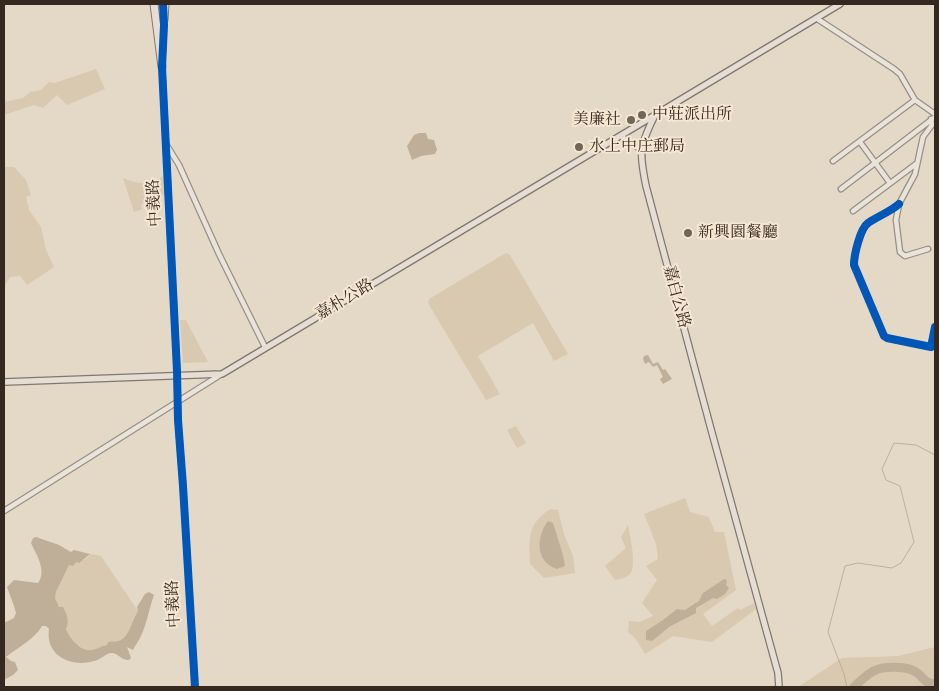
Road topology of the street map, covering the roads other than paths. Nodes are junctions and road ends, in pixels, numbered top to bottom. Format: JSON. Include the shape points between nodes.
{"nodes":[{"id":1,"x":154,"y":4,"type":"edge"},
{"id":2,"x":164,"y":4,"type":"edge"},
{"id":3,"x":840,"y":4,"type":"edge"},
{"id":4,"x":816,"y":18,"type":"junction"},
{"id":5,"x":164,"y":20,"type":"joint"},
{"id":6,"x":162,"y":67,"type":"junction"},
{"id":7,"x":915,"y":100,"type":"junction"},
{"id":8,"x":655,"y":115,"type":"junction"},
{"id":9,"x":934,"y":117,"type":"edge"},
{"id":10,"x":621,"y":136,"type":"junction"},
{"id":11,"x":860,"y":142,"type":"junction"},
{"id":12,"x":165,"y":143,"type":"junction"},
{"id":13,"x":641,"y":150,"type":"junction"},
{"id":14,"x":833,"y":162,"type":"dead end"},
{"id":15,"x":875,"y":163,"type":"junction"},
{"id":16,"x":916,"y":164,"type":"junction"},
{"id":17,"x":890,"y":183,"type":"junction"},
{"id":18,"x":841,"y":189,"type":"dead end"},
{"id":19,"x":899,"y":204,"type":"junction"},
{"id":20,"x":853,"y":211,"type":"dead end"},
{"id":21,"x":928,"y":249,"type":"dead end"},
{"id":22,"x":935,"y":327,"type":"edge"},
{"id":23,"x":265,"y":347,"type":"junction"},
{"id":24,"x":222,"y":374,"type":"junction"},
{"id":25,"x":177,"y":376,"type":"junction"},
{"id":26,"x":4,"y":382,"type":"edge"},
{"id":27,"x":177,"y":400,"type":"junction"},
{"id":28,"x":4,"y":511,"type":"edge"},
{"id":29,"x":196,"y":687,"type":"edge"},
{"id":30,"x":779,"y":687,"type":"edge"}],
"edges":[{"from":1,"to":6,"type":"highway"},
{"from":2,"to":5,"type":"highway"},
{"from":3,"to":4,"type":"main road"},
{"from":4,"to":7,"type":"street","via":[[894,69]]},
{"from":4,"to":8,"type":"main road"},
{"from":5,"to":6,"type":"street","name":"中義路"},
{"from":6,"to":12,"type":"street","name":"中義路"},
{"from":7,"to":9,"type":"street"},
{"from":7,"to":11,"type":"street"},
{"from":8,"to":10,"type":"main road","name":"嘉朴公路"},
{"from":8,"to":13,"type":"main road","name":"嘉白公路"},
{"from":9,"to":15,"type":"street"},
{"from":9,"to":16,"type":"street","via":[[923,137]]},
{"from":10,"to":13,"type":"street"},
{"from":10,"to":23,"type":"main road","name":"嘉朴公路"},
{"from":11,"to":14,"type":"street"},
{"from":11,"to":15,"type":"street"},
{"from":12,"to":23,"type":"street","via":[[179,165]]},
{"from":12,"to":25,"type":"street","name":"中義路"},
{"from":13,"to":30,"type":"main road","name":"嘉白公路","via":[[646,186],[778,673]]},
{"from":15,"to":17,"type":"street"},
{"from":15,"to":18,"type":"street"},
{"from":16,"to":17,"type":"street"},
{"from":16,"to":19,"type":"street"},
{"from":17,"to":20,"type":"street"},
{"from":19,"to":21,"type":"street","via":[[896,220],[900,252],[905,256]]},
{"from":19,"to":22,"type":"street","via":[[862,230],[854,265],[884,336],[931,347]]},
{"from":23,"to":24,"type":"main road","name":"嘉朴公路"},
{"from":24,"to":25,"type":"main road","name":"嘉朴公路"},
{"from":24,"to":27,"type":"street"},
{"from":25,"to":26,"type":"main road","name":"嘉朴公路"},
{"from":25,"to":27,"type":"street","name":"中義路"},
{"from":27,"to":28,"type":"street"},
{"from":27,"to":29,"type":"street","name":"中義路"}]}
